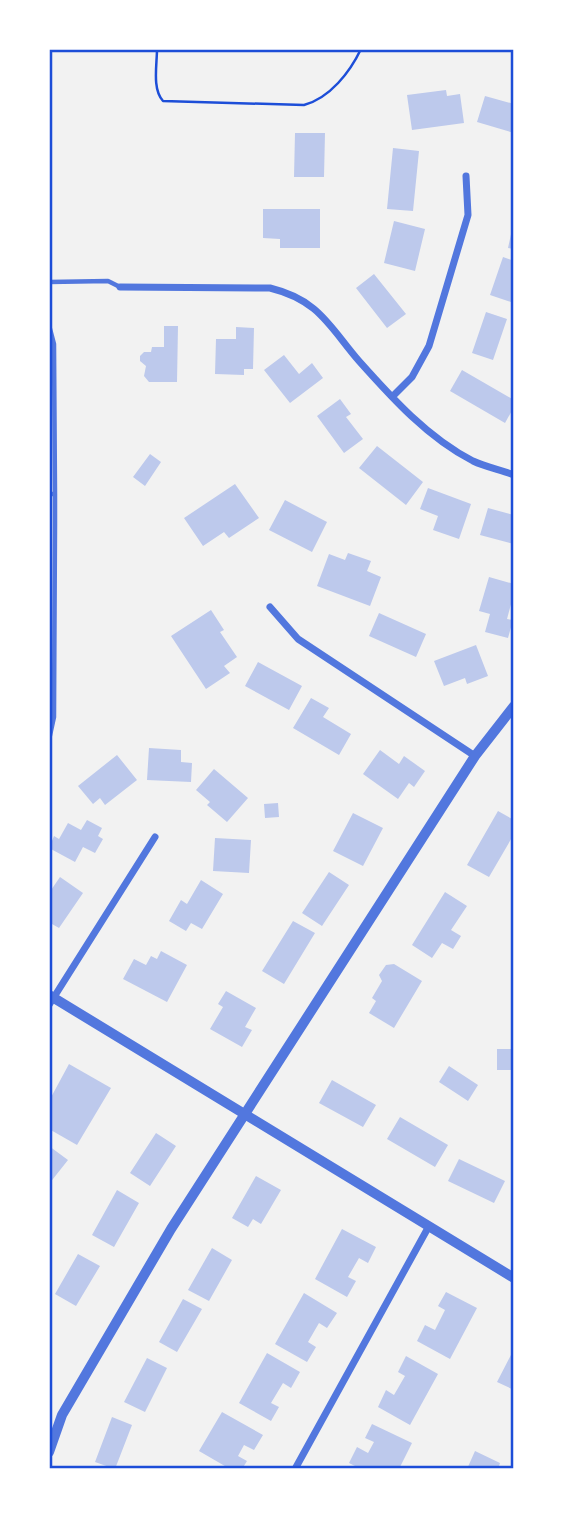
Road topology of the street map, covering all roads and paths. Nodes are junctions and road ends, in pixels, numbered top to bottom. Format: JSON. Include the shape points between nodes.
{"nodes":[{"id":1,"x":156,"y":49,"type":"edge"},
{"id":2,"x":361,"y":49,"type":"edge"},
{"id":3,"x":466,"y":176,"type":"dead end"},
{"id":4,"x":49,"y":282,"type":"edge"},
{"id":5,"x":120,"y":287,"type":"joint"},
{"id":6,"x":49,"y":325,"type":"edge"},
{"id":7,"x":393,"y":397,"type":"junction"},
{"id":8,"x":514,"y":475,"type":"edge"},
{"id":9,"x":52,"y":494,"type":"edge"},
{"id":10,"x":270,"y":607,"type":"dead end"},
{"id":11,"x":514,"y":706,"type":"edge"},
{"id":12,"x":49,"y":740,"type":"edge"},
{"id":13,"x":475,"y":756,"type":"junction"},
{"id":14,"x":155,"y":837,"type":"dead end"},
{"id":15,"x":51,"y":999,"type":"edge"},
{"id":16,"x":244,"y":1114,"type":"junction"},
{"id":17,"x":429,"y":1226,"type":"junction"},
{"id":18,"x":514,"y":1278,"type":"edge"},
{"id":19,"x":49,"y":1450,"type":"edge"},
{"id":20,"x":295,"y":1469,"type":"edge"}],
"edges":[{"from":1,"to":2,"type":"path","via":[[156,88],[163,101],[304,104],[315,102],[336,85]]},
{"from":3,"to":7,"type":"street","via":[[468,215],[429,346],[412,377]]},
{"from":4,"to":5,"type":"lane","via":[[108,281]]},
{"from":5,"to":7,"type":"street","via":[[270,288],[292,293],[320,312]]},
{"from":6,"to":9,"type":"lane","via":[[54,344]]},
{"from":7,"to":8,"type":"street","via":[[446,444],[474,461]]},
{"from":9,"to":12,"type":"lane","via":[[54,717]]},
{"from":10,"to":13,"type":"street","via":[[298,639]]},
{"from":11,"to":13,"type":"street"},
{"from":13,"to":16,"type":"street"},
{"from":14,"to":15,"type":"street"},
{"from":15,"to":16,"type":"street"},
{"from":16,"to":17,"type":"street"},
{"from":16,"to":19,"type":"street","via":[[95,1356],[62,1415]]},
{"from":17,"to":18,"type":"street"},
{"from":17,"to":20,"type":"street"}]}
